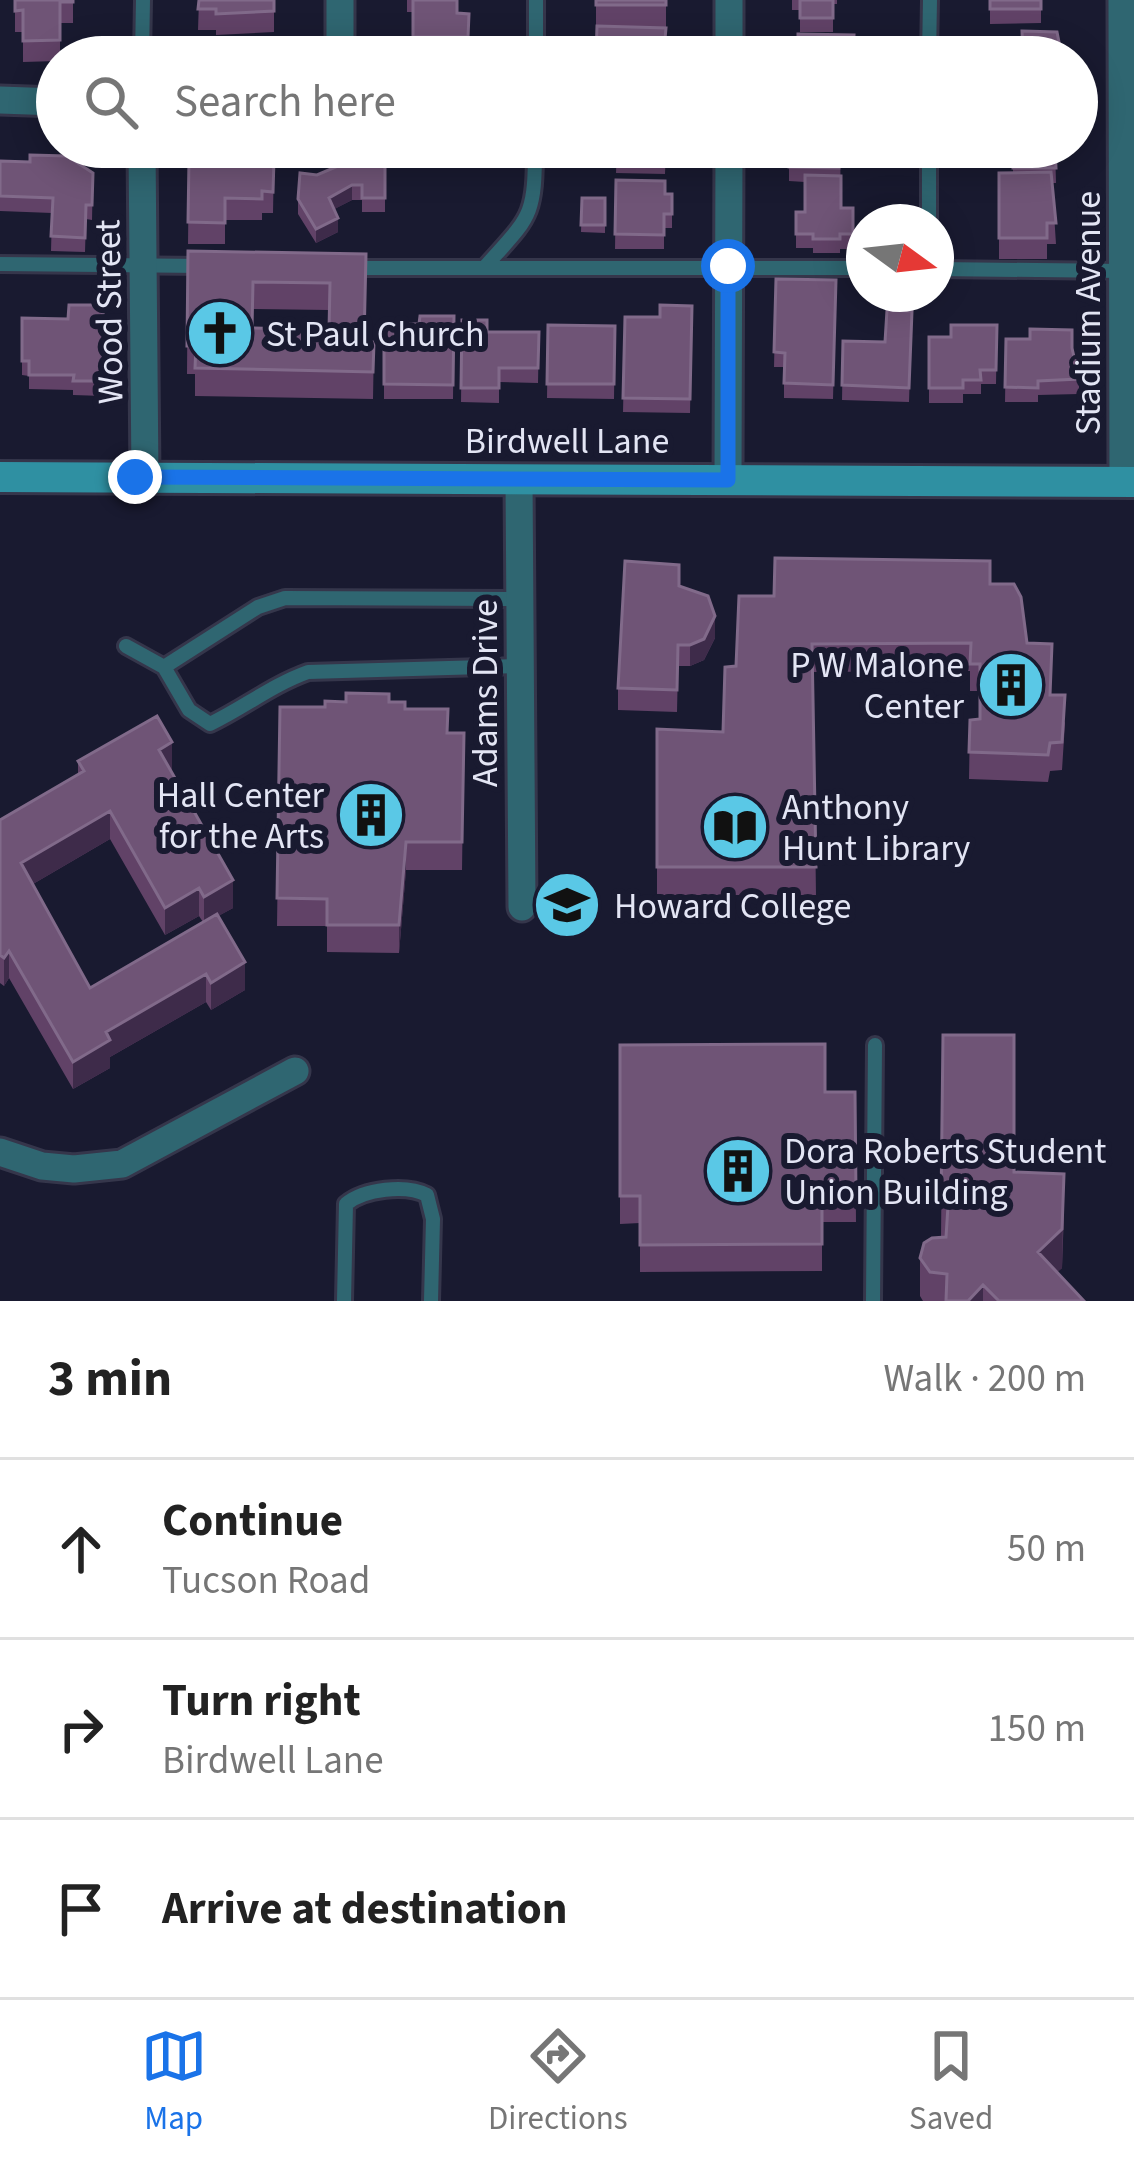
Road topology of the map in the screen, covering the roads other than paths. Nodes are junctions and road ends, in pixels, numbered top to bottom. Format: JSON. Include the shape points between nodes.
{"nodes":[{"id":1,"x":143,"y":0,"type":"edge"},
{"id":2,"x":340,"y":0,"type":"edge"},
{"id":3,"x":536,"y":0,"type":"edge"},
{"id":4,"x":729,"y":0,"type":"edge"},
{"id":5,"x":930,"y":0,"type":"edge"},
{"id":6,"x":1122,"y":0,"type":"edge"},
{"id":7,"x":142,"y":36,"type":"edge"},
{"id":8,"x":340,"y":36,"type":"edge"},
{"id":9,"x":536,"y":36,"type":"edge"},
{"id":10,"x":729,"y":36,"type":"edge"},
{"id":11,"x":929,"y":36,"type":"edge"},
{"id":12,"x":0,"y":100,"type":"edge"},
{"id":13,"x":36,"y":101,"type":"edge"},
{"id":14,"x":142,"y":168,"type":"edge"},
{"id":15,"x":535,"y":168,"type":"edge"},
{"id":16,"x":729,"y":168,"type":"edge"},
{"id":17,"x":929,"y":168,"type":"edge"},
{"id":18,"x":929,"y":204,"type":"edge"},
{"id":19,"x":0,"y":264,"type":"edge"},
{"id":20,"x":143,"y":266,"type":"junction"},
{"id":21,"x":728,"y":266,"type":"junction"},
{"id":22,"x":213,"y":267,"type":"edge"},
{"id":23,"x":328,"y":268,"type":"edge"},
{"id":24,"x":484,"y":268,"type":"junction"},
{"id":25,"x":846,"y":268,"type":"edge"},
{"id":26,"x":954,"y":269,"type":"edge"},
{"id":27,"x":1128,"y":270,"type":"edge"},
{"id":28,"x":0,"y":477,"type":"edge"},
{"id":29,"x":146,"y":477,"type":"junction"},
{"id":30,"x":519,"y":479,"type":"junction"},
{"id":31,"x":728,"y":480,"type":"junction"},
{"id":32,"x":1129,"y":482,"type":"edge"},
{"id":33,"x":520,"y":599,"type":"junction"},
{"id":34,"x":125,"y":646,"type":"dead end"},
{"id":35,"x":520,"y":666,"type":"junction"},
{"id":36,"x":164,"y":667,"type":"junction"},
{"id":37,"x":522,"y":907,"type":"dead end"},
{"id":38,"x":875,"y":1046,"type":"dead end"},
{"id":39,"x":295,"y":1071,"type":"dead end"},
{"id":40,"x":0,"y":1152,"type":"edge"},
{"id":41,"x":344,"y":1301,"type":"edge"},
{"id":42,"x":431,"y":1301,"type":"edge"},
{"id":43,"x":873,"y":1301,"type":"edge"}],
"edges":[{"from":1,"to":7,"type":"lane"},
{"from":2,"to":8,"type":"street"},
{"from":3,"to":9,"type":"lane"},
{"from":4,"to":10,"type":"street"},
{"from":5,"to":11,"type":"lane"},
{"from":6,"to":27,"type":"street","name":"Stadium Avenue"},
{"from":12,"to":13,"type":"street"},
{"from":14,"to":20,"type":"street","name":"Wood Street"},
{"from":15,"to":24,"type":"lane","via":[[529,217]]},
{"from":16,"to":21,"type":"street"},
{"from":17,"to":18,"type":"lane"},
{"from":19,"to":20,"type":"lane"},
{"from":20,"to":22,"type":"lane"},
{"from":20,"to":29,"type":"street","name":"Wood Street"},
{"from":21,"to":24,"type":"lane"},
{"from":21,"to":25,"type":"lane"},
{"from":21,"to":31,"type":"street"},
{"from":23,"to":24,"type":"lane"},
{"from":26,"to":27,"type":"lane"},
{"from":27,"to":32,"type":"street","name":"Stadium Avenue"},
{"from":28,"to":29,"type":"main road","name":"Birdwell Lane"},
{"from":29,"to":30,"type":"main road","name":"Birdwell Lane"},
{"from":30,"to":31,"type":"main road","name":"Birdwell Lane"},
{"from":30,"to":33,"type":"street","name":"Adams Drive"},
{"from":31,"to":32,"type":"main road","name":"Birdwell Lane"},
{"from":33,"to":35,"type":"street","name":"Adams Drive"},
{"from":33,"to":36,"type":"lane","via":[[286,598]]},
{"from":34,"to":36,"type":"lane"},
{"from":35,"to":36,"type":"lane","via":[[308,673],[276,683],[211,724],[189,710]]},
{"from":35,"to":37,"type":"street","name":"Adams Drive"},
{"from":38,"to":43,"type":"lane"},
{"from":39,"to":40,"type":"street","via":[[122,1165],[58,1167]]},
{"from":41,"to":42,"type":"lane","via":[[346,1204],[414,1188],[427,1196],[433,1219]]}]}
